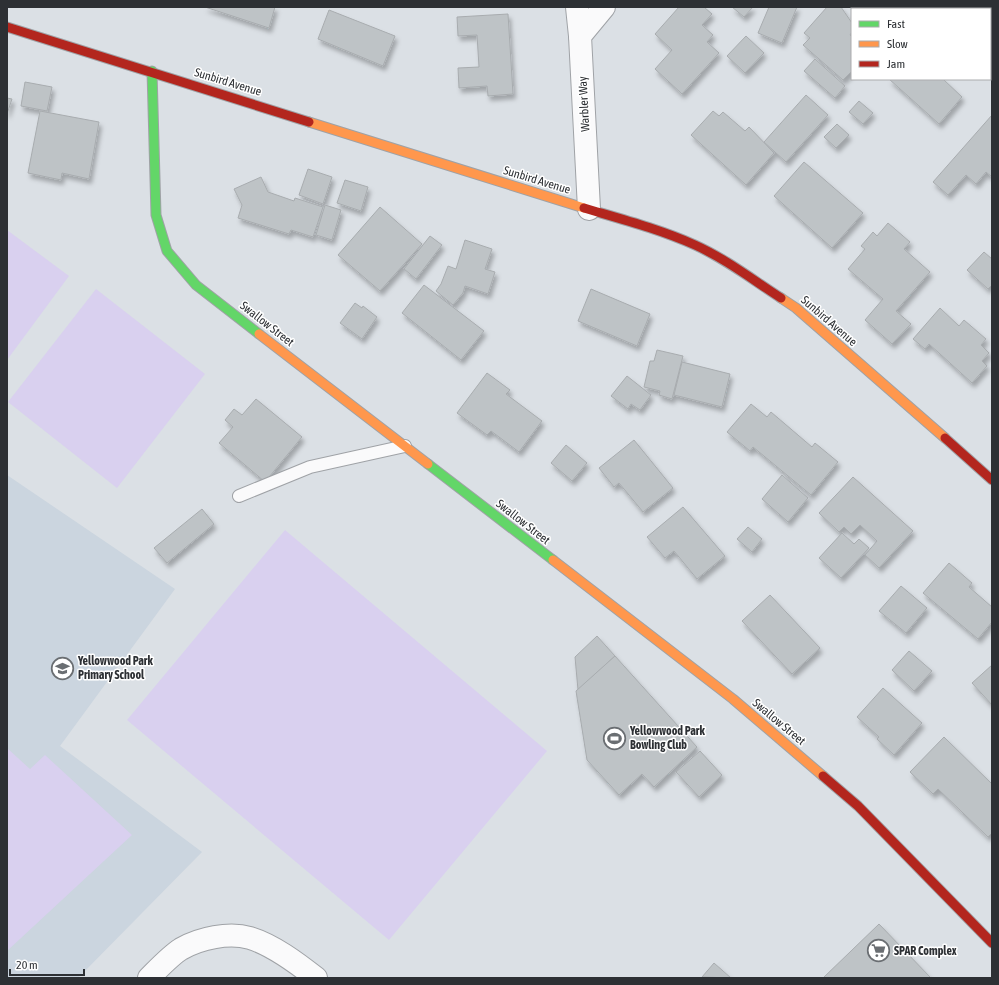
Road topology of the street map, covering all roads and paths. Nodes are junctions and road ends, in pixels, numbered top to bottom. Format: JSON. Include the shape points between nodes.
{"nodes":[{"id":1,"x":577,"y":7,"type":"edge"},
{"id":2,"x":604,"y":7,"type":"edge"},
{"id":3,"x":7,"y":27,"type":"edge"},
{"id":4,"x":580,"y":36,"type":"junction"},
{"id":5,"x":152,"y":71,"type":"junction"},
{"id":6,"x":589,"y":209,"type":"junction"},
{"id":7,"x":406,"y":446,"type":"junction"},
{"id":8,"x":992,"y":480,"type":"edge"},
{"id":9,"x":239,"y":496,"type":"dead end"},
{"id":10,"x":992,"y":943,"type":"edge"},
{"id":11,"x":149,"y":978,"type":"edge"},
{"id":12,"x":316,"y":978,"type":"edge"}],
"edges":[{"from":1,"to":4,"type":"street","name":"Warbler Way"},
{"from":2,"to":4,"type":"street"},
{"from":3,"to":5,"type":"street","name":"Sunbird Avenue"},
{"from":4,"to":6,"type":"street","name":"Warbler Way"},
{"from":5,"to":6,"type":"street","name":"Sunbird Avenue"},
{"from":5,"to":7,"type":"street","name":"Swallow Street","via":[[156,215],[167,251],[196,285]]},
{"from":6,"to":8,"type":"street","name":"Sunbird Avenue","via":[[695,245],[763,285],[796,308]]},
{"from":7,"to":9,"type":"lane","via":[[310,467]]},
{"from":7,"to":10,"type":"street","name":"Swallow Street","via":[[733,699],[800,755],[858,806]]},
{"from":11,"to":12,"type":"street","via":[[181,949],[203,939],[229,936],[250,938],[274,949]]}]}
